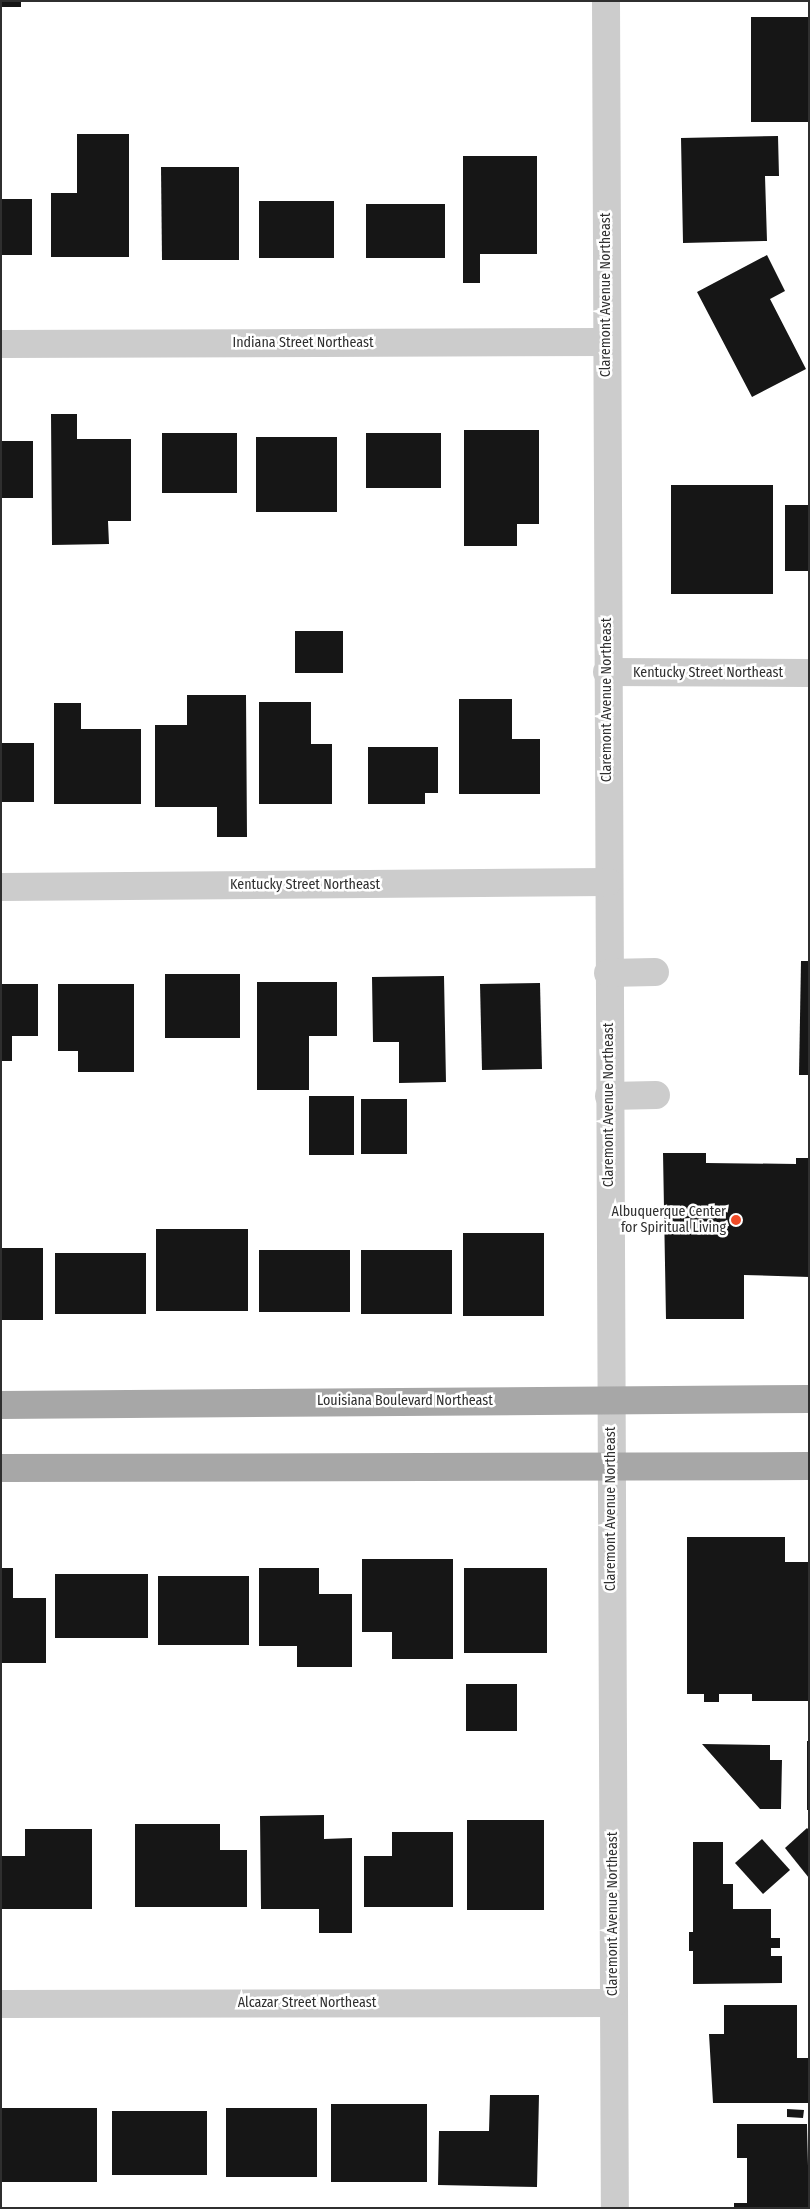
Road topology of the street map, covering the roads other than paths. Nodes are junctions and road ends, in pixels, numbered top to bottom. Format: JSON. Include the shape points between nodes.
{"nodes":[{"id":1,"x":606,"y":1,"type":"edge"},
{"id":2,"x":606,"y":342,"type":"junction"},
{"id":3,"x":1,"y":344,"type":"edge"},
{"id":4,"x":607,"y":672,"type":"junction"},
{"id":5,"x":809,"y":673,"type":"edge"},
{"id":6,"x":608,"y":882,"type":"junction"},
{"id":7,"x":1,"y":887,"type":"edge"},
{"id":8,"x":608,"y":972,"type":"junction"},
{"id":9,"x":655,"y":972,"type":"dead end"},
{"id":10,"x":656,"y":1095,"type":"dead end"},
{"id":11,"x":609,"y":1096,"type":"junction"},
{"id":12,"x":809,"y":1399,"type":"edge"},
{"id":13,"x":611,"y":1400,"type":"junction"},
{"id":14,"x":1,"y":1404,"type":"edge"},
{"id":15,"x":809,"y":1466,"type":"edge"},
{"id":16,"x":610,"y":1467,"type":"junction"},
{"id":17,"x":1,"y":1468,"type":"edge"},
{"id":18,"x":614,"y":2003,"type":"junction"},
{"id":19,"x":1,"y":2004,"type":"edge"},
{"id":20,"x":615,"y":2208,"type":"edge"}],
"edges":[{"from":1,"to":2,"type":"street","name":"Claremont Avenue Northeast"},
{"from":2,"to":3,"type":"street","name":"Indiana Street Northeast"},
{"from":2,"to":4,"type":"street","name":"Claremont Avenue Northeast"},
{"from":4,"to":5,"type":"street","name":"Kentucky Street Northeast"},
{"from":4,"to":6,"type":"street","name":"Claremont Avenue Northeast"},
{"from":6,"to":7,"type":"street","name":"Kentucky Street Northeast"},
{"from":6,"to":8,"type":"street","name":"Claremont Avenue Northeast"},
{"from":8,"to":9,"type":"street"},
{"from":8,"to":11,"type":"street","name":"Claremont Avenue Northeast"},
{"from":10,"to":11,"type":"street"},
{"from":11,"to":13,"type":"street","name":"Claremont Avenue Northeast"},
{"from":12,"to":13,"type":"main road","name":"Louisiana Boulevard Northeast"},
{"from":13,"to":14,"type":"main road","name":"Louisiana Boulevard Northeast"},
{"from":13,"to":16,"type":"street","name":"Claremont Avenue Northeast"},
{"from":15,"to":16,"type":"main road"},
{"from":16,"to":17,"type":"main road"},
{"from":16,"to":18,"type":"street","name":"Claremont Avenue Northeast"},
{"from":18,"to":19,"type":"street","name":"Alcazar Street Northeast"},
{"from":18,"to":20,"type":"street","name":"Claremont Avenue Northeast"}]}
